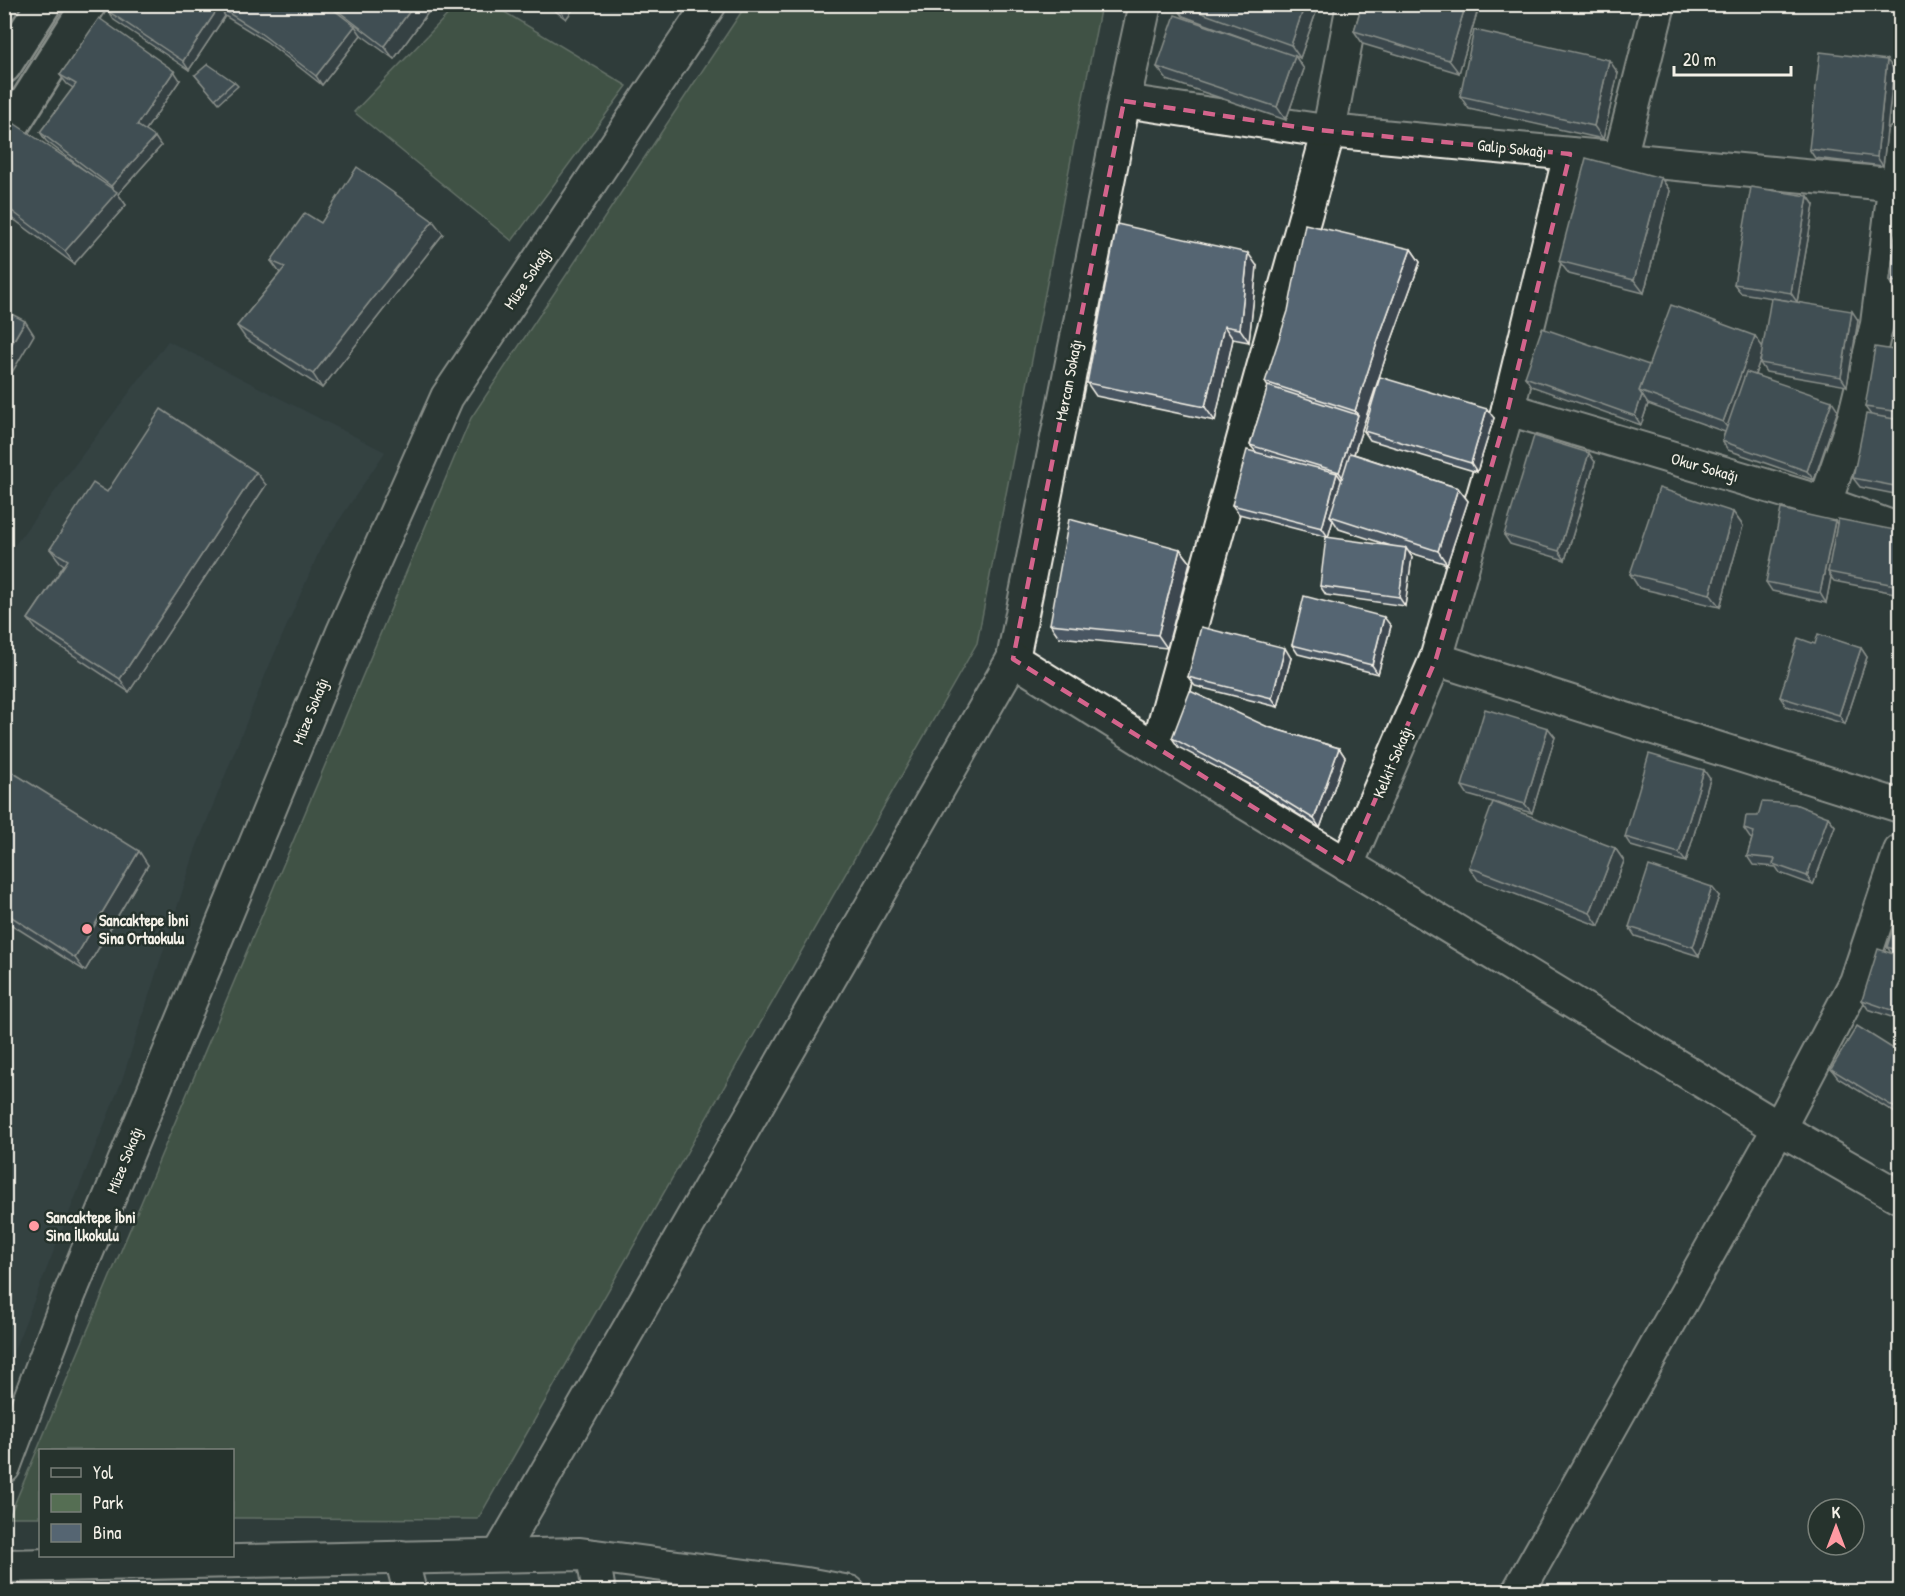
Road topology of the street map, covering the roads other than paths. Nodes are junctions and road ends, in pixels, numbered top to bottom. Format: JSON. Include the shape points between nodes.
{"nodes":[{"id":1,"x":44,"y":4,"type":"edge"},
{"id":2,"x":89,"y":4,"type":"edge"},
{"id":3,"x":710,"y":4,"type":"edge"},
{"id":4,"x":1145,"y":4,"type":"edge"},
{"id":5,"x":1353,"y":4,"type":"edge"},
{"id":6,"x":1659,"y":4,"type":"edge"},
{"id":7,"x":4,"y":66,"type":"edge"},
{"id":8,"x":1124,"y":100,"type":"junction"},
{"id":9,"x":1329,"y":130,"type":"junction"},
{"id":10,"x":4,"y":138,"type":"edge"},
{"id":11,"x":1900,"y":141,"type":"edge"},
{"id":12,"x":1570,"y":154,"type":"junction"},
{"id":13,"x":1620,"y":158,"type":"junction"},
{"id":14,"x":1898,"y":185,"type":"edge"},
{"id":15,"x":1508,"y":409,"type":"junction"},
{"id":16,"x":1825,"y":503,"type":"junction"},
{"id":17,"x":1900,"y":530,"type":"edge"},
{"id":18,"x":1013,"y":659,"type":"junction"},
{"id":19,"x":1436,"y":659,"type":"junction"},
{"id":20,"x":1157,"y":749,"type":"junction"},
{"id":21,"x":1900,"y":806,"type":"edge"},
{"id":22,"x":1900,"y":851,"type":"edge"},
{"id":23,"x":1347,"y":864,"type":"junction"},
{"id":24,"x":1779,"y":1128,"type":"junction"},
{"id":25,"x":1900,"y":1197,"type":"edge"},
{"id":26,"x":4,"y":1467,"type":"edge"},
{"id":27,"x":499,"y":1555,"type":"junction"},
{"id":28,"x":593,"y":1556,"type":"junction"},
{"id":29,"x":401,"y":1557,"type":"junction"},
{"id":30,"x":4,"y":1566,"type":"edge"},
{"id":31,"x":808,"y":1588,"type":"edge"},
{"id":32,"x":411,"y":1592,"type":"edge"},
{"id":33,"x":599,"y":1592,"type":"edge"},
{"id":34,"x":849,"y":1592,"type":"edge"},
{"id":35,"x":1518,"y":1592,"type":"edge"}],
"edges":[{"from":1,"to":7,"type":"street"},
{"from":2,"to":10,"type":"street"},
{"from":3,"to":26,"type":"street","name":"Müze Sokağı","via":[[447,397],[333,656],[68,1298]]},
{"from":4,"to":8,"type":"street","name":"Mercan Sokağı"},
{"from":5,"to":9,"type":"street"},
{"from":6,"to":13,"type":"street"},
{"from":8,"to":9,"type":"street","name":"Galip Sokağı"},
{"from":8,"to":18,"type":"street","name":"Mercan Sokağı"},
{"from":9,"to":12,"type":"street","name":"Galip Sokağı"},
{"from":9,"to":20,"type":"street"},
{"from":11,"to":14,"type":"street"},
{"from":12,"to":13,"type":"street","name":"Galip Sokağı"},
{"from":12,"to":15,"type":"street","name":"Kelkit Sokağı"},
{"from":13,"to":14,"type":"street","name":"Galip Sokağı"},
{"from":14,"to":16,"type":"street","via":[[1877,324],[1854,418]]},
{"from":15,"to":16,"type":"street","name":"Okur Sokağı"},
{"from":15,"to":19,"type":"street","name":"Kelkit Sokağı"},
{"from":16,"to":17,"type":"street","name":"Okur Sokağı"},
{"from":18,"to":20,"type":"street"},
{"from":18,"to":27,"type":"street","name":"Mercan Sokağı"},
{"from":19,"to":21,"type":"street"},
{"from":19,"to":23,"type":"street","name":"Kelkit Sokağı"},
{"from":20,"to":23,"type":"street"},
{"from":22,"to":24,"type":"street","via":[[1856,982]]},
{"from":23,"to":24,"type":"street"},
{"from":24,"to":25,"type":"street"},
{"from":24,"to":35,"type":"street"},
{"from":27,"to":28,"type":"street"},
{"from":27,"to":29,"type":"street"},
{"from":28,"to":31,"type":"street"},
{"from":28,"to":33,"type":"street"},
{"from":29,"to":30,"type":"street"},
{"from":29,"to":32,"type":"street"},
{"from":31,"to":34,"type":"street"}]}
